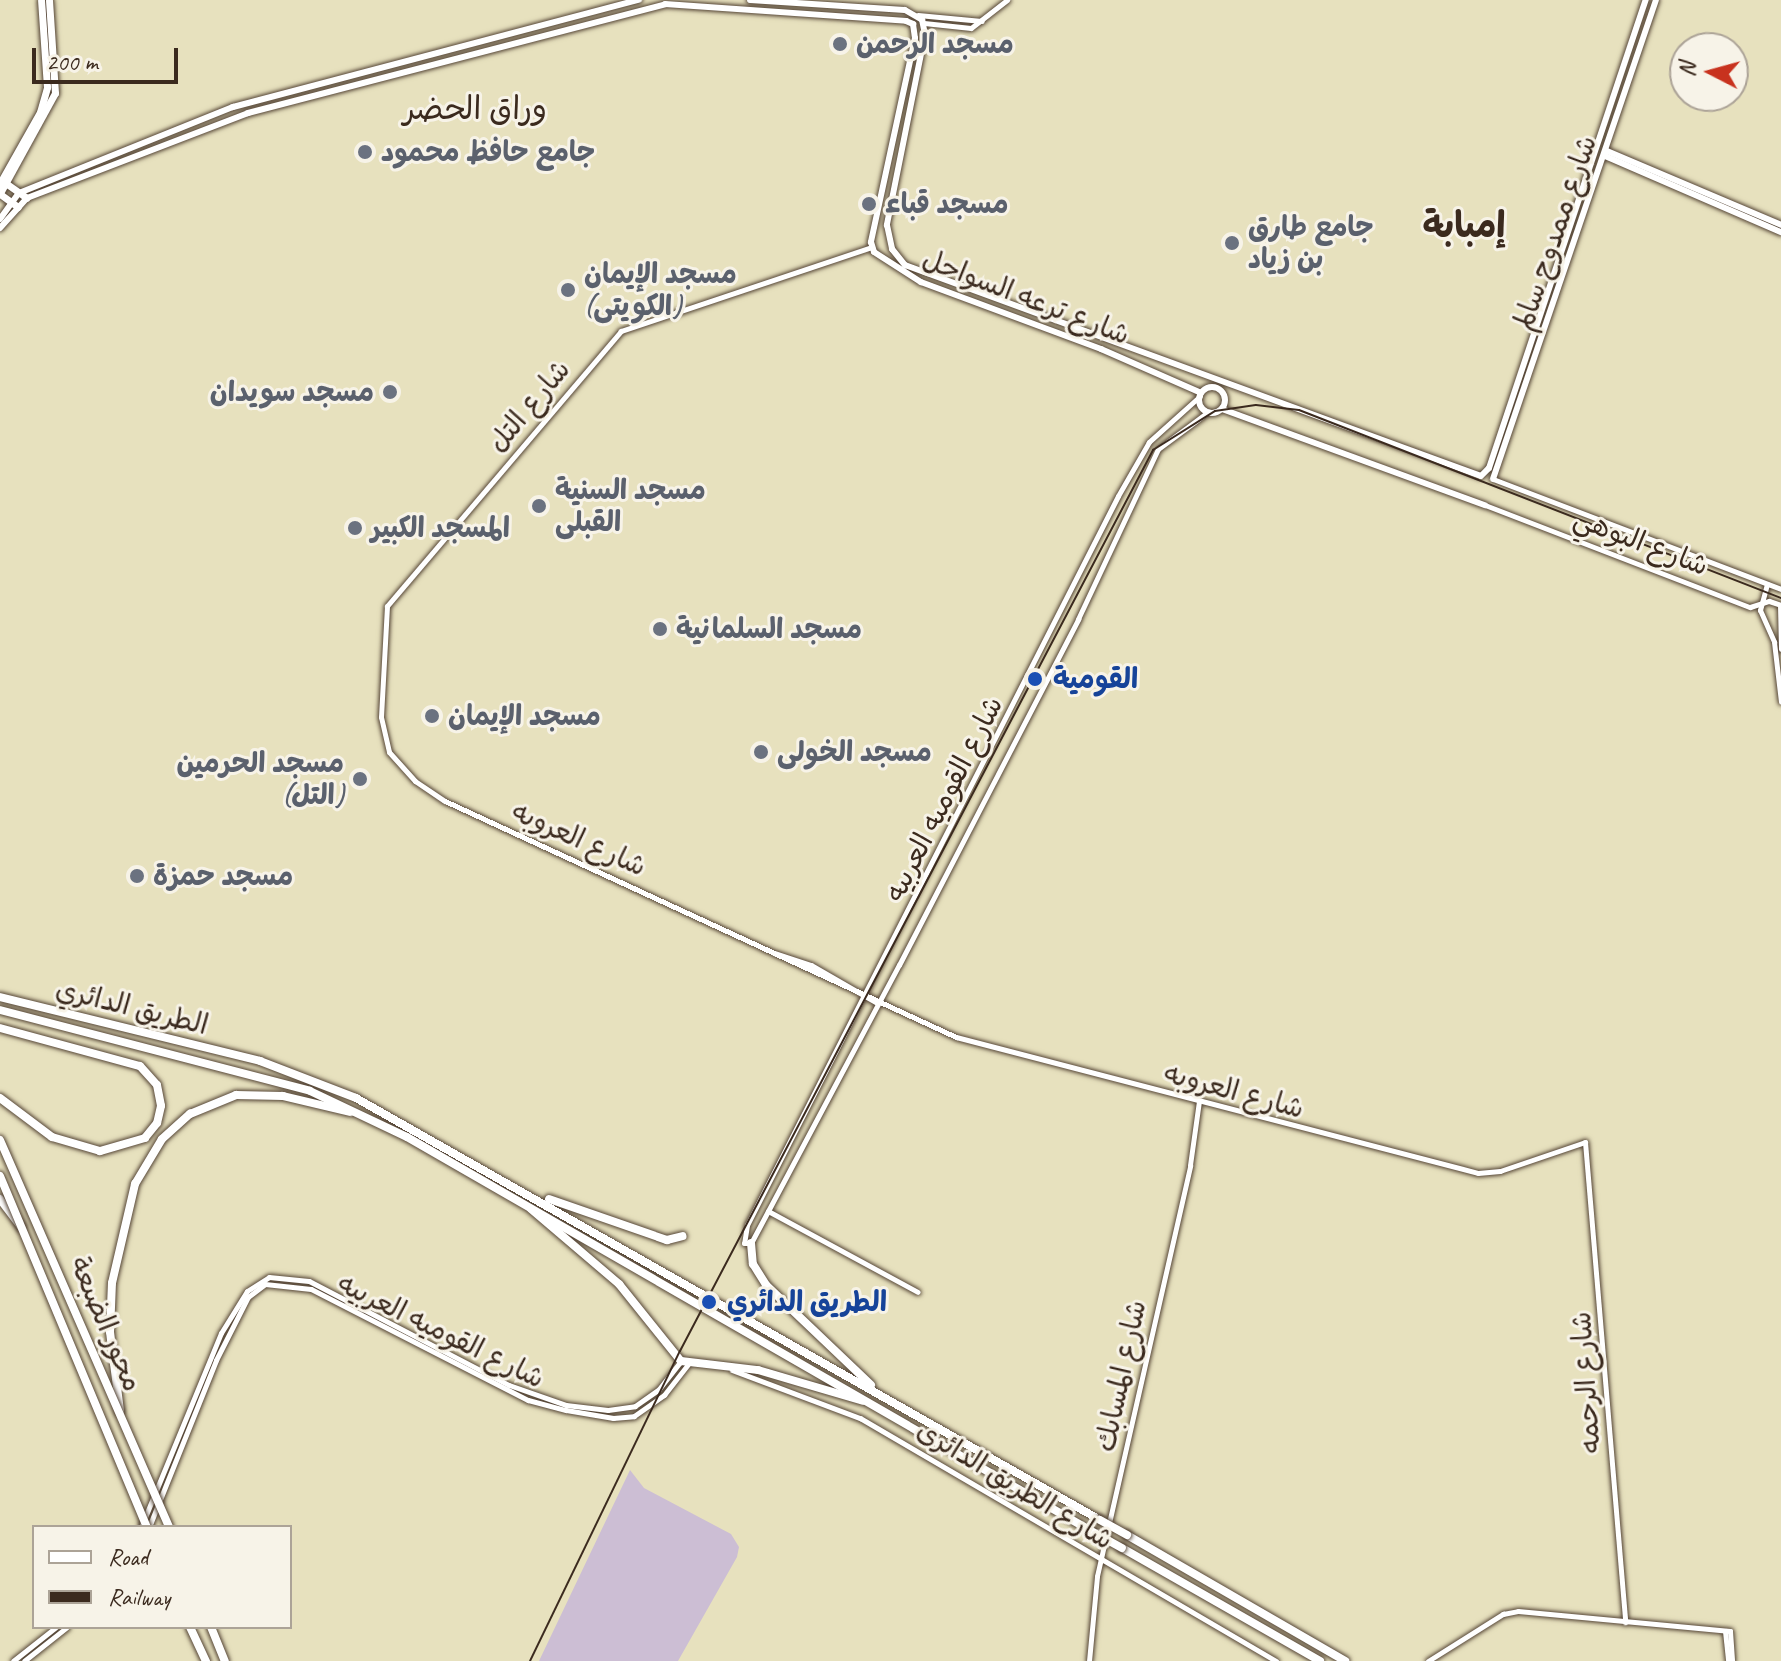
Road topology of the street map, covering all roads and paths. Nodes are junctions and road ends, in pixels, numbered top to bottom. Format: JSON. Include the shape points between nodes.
{"nodes":[{"id":1,"x":41,"y":0,"type":"edge"},
{"id":2,"x":49,"y":0,"type":"edge"},
{"id":3,"x":639,"y":0,"type":"edge"},
{"id":4,"x":750,"y":0,"type":"edge"},
{"id":5,"x":1007,"y":0,"type":"edge"},
{"id":6,"x":1646,"y":0,"type":"edge"},
{"id":7,"x":1656,"y":0,"type":"edge"},
{"id":8,"x":758,"y":1,"type":"edge"},
{"id":9,"x":808,"y":4,"type":"junction"},
{"id":10,"x":757,"y":10,"type":"junction"},
{"id":11,"x":807,"y":13,"type":"junction"},
{"id":12,"x":918,"y":15,"type":"junction"},
{"id":13,"x":987,"y":19,"type":"junction"},
{"id":14,"x":924,"y":23,"type":"junction"},
{"id":15,"x":1615,"y":100,"type":"junction"},
{"id":16,"x":1623,"y":102,"type":"junction"},
{"id":17,"x":138,"y":143,"type":"junction"},
{"id":18,"x":142,"y":153,"type":"junction"},
{"id":19,"x":1606,"y":153,"type":"junction"},
{"id":20,"x":3,"y":183,"type":"edge"},
{"id":21,"x":0,"y":194,"type":"edge"},
{"id":22,"x":23,"y":195,"type":"junction"},
{"id":23,"x":15,"y":205,"type":"junction"},
{"id":24,"x":0,"y":219,"type":"edge"},
{"id":25,"x":0,"y":228,"type":"edge"},
{"id":26,"x":1781,"y":230,"type":"edge"},
{"id":27,"x":872,"y":247,"type":"junction"},
{"id":28,"x":936,"y":278,"type":"junction"},
{"id":29,"x":933,"y":287,"type":"junction"},
{"id":30,"x":1106,"y":338,"type":"junction"},
{"id":31,"x":1101,"y":349,"type":"junction"},
{"id":32,"x":1220,"y":384,"type":"junction"},
{"id":33,"x":1200,"y":395,"type":"junction"},
{"id":34,"x":1222,"y":409,"type":"junction"},
{"id":35,"x":1208,"y":412,"type":"junction"},
{"id":36,"x":1489,"y":468,"type":"joint"},
{"id":37,"x":1493,"y":479,"type":"joint"},
{"id":38,"x":1485,"y":505,"type":"joint"},
{"id":39,"x":1767,"y":584,"type":"junction"},
{"id":40,"x":1781,"y":589,"type":"edge"},
{"id":41,"x":1759,"y":605,"type":"junction"},
{"id":42,"x":1780,"y":605,"type":"edge"},
{"id":43,"x":1781,"y":649,"type":"edge"},
{"id":44,"x":1781,"y":702,"type":"edge"},
{"id":45,"x":385,"y":742,"type":"joint"},
{"id":46,"x":865,"y":996,"type":"junction"},
{"id":47,"x":0,"y":997,"type":"edge"},
{"id":48,"x":877,"y":1004,"type":"junction"},
{"id":49,"x":0,"y":1010,"type":"edge"},
{"id":50,"x":0,"y":1028,"type":"edge"},
{"id":51,"x":0,"y":1098,"type":"edge"},
{"id":52,"x":1199,"y":1101,"type":"junction"},
{"id":53,"x":357,"y":1113,"type":"junction"},
{"id":54,"x":0,"y":1140,"type":"edge"},
{"id":55,"x":1585,"y":1142,"type":"joint"},
{"id":56,"x":0,"y":1176,"type":"edge"},
{"id":57,"x":522,"y":1189,"type":"junction"},
{"id":58,"x":0,"y":1199,"type":"edge"},
{"id":59,"x":523,"y":1201,"type":"junction"},
{"id":60,"x":768,"y":1211,"type":"junction"},
{"id":61,"x":24,"y":1230,"type":"junction"},
{"id":62,"x":683,"y":1236,"type":"dead end"},
{"id":63,"x":751,"y":1243,"type":"junction"},
{"id":64,"x":918,"y":1292,"type":"dead end"},
{"id":65,"x":684,"y":1363,"type":"junction"},
{"id":66,"x":724,"y":1367,"type":"junction"},
{"id":67,"x":877,"y":1391,"type":"junction"},
{"id":68,"x":872,"y":1402,"type":"junction"},
{"id":69,"x":120,"y":1411,"type":"junction"},
{"id":70,"x":145,"y":1525,"type":"edge"},
{"id":71,"x":147,"y":1525,"type":"edge"},
{"id":72,"x":168,"y":1525,"type":"edge"},
{"id":73,"x":1101,"y":1559,"type":"junction"},
{"id":74,"x":1625,"y":1622,"type":"junction"},
{"id":75,"x":53,"y":1629,"type":"edge"},
{"id":76,"x":64,"y":1629,"type":"edge"},
{"id":77,"x":191,"y":1629,"type":"edge"},
{"id":78,"x":212,"y":1629,"type":"edge"},
{"id":79,"x":13,"y":1661,"type":"edge"},
{"id":80,"x":24,"y":1661,"type":"edge"},
{"id":81,"x":206,"y":1661,"type":"edge"},
{"id":82,"x":225,"y":1661,"type":"edge"},
{"id":83,"x":1089,"y":1661,"type":"edge"},
{"id":84,"x":1276,"y":1661,"type":"edge"},
{"id":85,"x":1320,"y":1661,"type":"edge"},
{"id":86,"x":1345,"y":1661,"type":"edge"},
{"id":87,"x":1428,"y":1661,"type":"edge"},
{"id":88,"x":1730,"y":1661,"type":"edge"}],
"edges":[{"from":1,"to":20,"type":"main road","via":[[48,70],[44,103]]},
{"from":2,"to":20,"type":"main road","via":[[55,93]]},
{"from":3,"to":17,"type":"main road","via":[[262,99]]},
{"from":4,"to":8,"type":"main road"},
{"from":5,"to":13,"type":"street"},
{"from":6,"to":15,"type":"main road","name":"شارع ممدوح سالم"},
{"from":7,"to":16,"type":"main road","name":"شارع ممدوح سالم"},
{"from":8,"to":9,"type":"main road"},
{"from":8,"to":10,"type":"main road"},
{"from":9,"to":11,"type":"main road"},
{"from":9,"to":12,"type":"main road"},
{"from":10,"to":11,"type":"main road"},
{"from":10,"to":18,"type":"main road","via":[[665,4],[624,13],[248,113]]},
{"from":11,"to":27,"type":"main road","via":[[906,21],[916,31]]},
{"from":12,"to":13,"type":"street"},
{"from":12,"to":14,"type":"main road"},
{"from":13,"to":14,"type":"street","via":[[971,28]]},
{"from":14,"to":28,"type":"main road","name":"شارع ترعه السواحل","via":[[887,230],[901,261]]},
{"from":15,"to":16,"type":"main road"},
{"from":15,"to":36,"type":"main road","name":"شارع ممدوح سالم"},
{"from":16,"to":19,"type":"main road","name":"شارع ممدوح سالم"},
{"from":17,"to":18,"type":"main road"},
{"from":17,"to":22,"type":"main road"},
{"from":18,"to":22,"type":"main road"},
{"from":19,"to":26,"type":"main road"},
{"from":19,"to":37,"type":"main road","name":"شارع ممدوح سالم"},
{"from":20,"to":21,"type":"main road"},
{"from":20,"to":22,"type":"main road"},
{"from":21,"to":23,"type":"main road"},
{"from":22,"to":23,"type":"main road"},
{"from":23,"to":24,"type":"main road"},
{"from":23,"to":25,"type":"main road"},
{"from":27,"to":29,"type":"main road","name":"شارع ترعه السواحل","via":[[898,270]]},
{"from":27,"to":45,"type":"street","name":"شارع التل","via":[[621,331],[387,606],[381,697]]},
{"from":28,"to":29,"type":"main road"},
{"from":28,"to":30,"type":"main road","name":"شارع ترعه السواحل"},
{"from":29,"to":31,"type":"main road","name":"شارع ترعه السواحل"},
{"from":30,"to":31,"type":"main road"},
{"from":30,"to":32,"type":"main road","name":"شارع ترعه السواحل"},
{"from":31,"to":33,"type":"main road","name":"شارع ترعه السواحل"},
{"from":32,"to":33,"type":"main road"},
{"from":32,"to":34,"type":"main road"},
{"from":32,"to":36,"type":"main road","name":"شارع ترعه السواحل","via":[[1475,475]]},
{"from":33,"to":35,"type":"main road"},
{"from":33,"to":46,"type":"street","name":"شارع القوميه العربيه","via":[[1156,433],[1132,470]]},
{"from":34,"to":35,"type":"main road"},
{"from":34,"to":38,"type":"main road"},
{"from":35,"to":48,"type":"street","name":"شارع القوميه العربيه","via":[[1173,433],[1154,456],[1078,619]]},
{"from":37,"to":39,"type":"street","name":"شارع البوهي"},
{"from":38,"to":41,"type":"street","name":"شارع البوهي","via":[[1750,607]]},
{"from":39,"to":40,"type":"street","name":"شارع البوهي"},
{"from":39,"to":41,"type":"street"},
{"from":41,"to":42,"type":"street","name":"شارع البوهي"},
{"from":41,"to":44,"type":"street","via":[[1775,647]]},
{"from":42,"to":43,"type":"street"},
{"from":45,"to":46,"type":"street","name":"شارع العروبه","via":[[405,772],[445,801]]},
{"from":46,"to":48,"type":"street","name":"شارع العروبه"},
{"from":46,"to":63,"type":"street","name":"شارع القوميه العربيه","via":[[742,1236],[744,1243]]},
{"from":47,"to":57,"type":"highway","name":"الطريق الدائري","via":[[312,1078],[412,1125]]},
{"from":48,"to":52,"type":"street","name":"شارع العروبه","via":[[963,1040]]},
{"from":48,"to":60,"type":"street","name":"شارع القوميه العربيه"},
{"from":49,"to":53,"type":"highway","name":"الطريق الدائري","via":[[248,1072],[310,1091]]},
{"from":50,"to":51,"type":"highway","via":[[125,1062],[153,1078],[161,1106],[157,1123],[145,1138],[117,1150],[69,1145]]},
{"from":52,"to":55,"type":"street","name":"شارع العروبه","via":[[1478,1173],[1500,1171]]},
{"from":52,"to":73,"type":"street","name":"شارع المسابك","via":[[1190,1165]]},
{"from":53,"to":59,"type":"highway","name":"الطريق الدائري"},
{"from":53,"to":69,"type":"highway","via":[[283,1096],[236,1095],[190,1114],[162,1139],[135,1184],[112,1283],[110,1332]]},
{"from":54,"to":69,"type":"highway","name":"محور الضبعة","bridge":true},
{"from":55,"to":74,"type":"street","name":"شارع الرحمه"},
{"from":56,"to":61,"type":"highway","name":"محور الضبعة","bridge":true},
{"from":57,"to":62,"type":"highway","via":[[667,1240]]},
{"from":57,"to":67,"type":"highway","name":"الطريق الدائري"},
{"from":58,"to":61,"type":"highway","bridge":true},
{"from":59,"to":65,"type":"highway","via":[[619,1284]]},
{"from":59,"to":68,"type":"highway","name":"الطريق الدائري"},
{"from":60,"to":63,"type":"street","name":"شارع القوميه العربيه"},
{"from":60,"to":64,"type":"street"},
{"from":61,"to":70,"type":"highway","name":"محور الضبعة","bridge":true},
{"from":63,"to":67,"type":"highway","via":[[753,1264],[766,1285]]},
{"from":65,"to":66,"type":"highway"},
{"from":65,"to":71,"type":"street","name":"شارع القوميه العربيه","via":[[635,1406],[608,1410],[566,1405],[464,1364],[309,1281],[278,1276],[240,1299],[199,1378]]},
{"from":66,"to":68,"type":"highway","via":[[758,1370]]},
{"from":66,"to":73,"type":"street","name":"شارع الطريق الدائرى","via":[[860,1418]]},
{"from":67,"to":86,"type":"highway","name":"الطريق الدائري","bridge":true},
{"from":68,"to":85,"type":"highway","name":"الطريق الدائري","bridge":true},
{"from":69,"to":72,"type":"highway","name":"محور الضبعة","bridge":true},
{"from":73,"to":83,"type":"street","name":"شارع المسابك"},
{"from":73,"to":84,"type":"street","name":"شارع الطريق الدائرى"},
{"from":74,"to":87,"type":"street","via":[[1508,1612]]},
{"from":74,"to":88,"type":"street","via":[[1728,1631]]},
{"from":75,"to":79,"type":"street"},
{"from":76,"to":80,"type":"street"},
{"from":77,"to":81,"type":"highway"},
{"from":78,"to":82,"type":"highway"}]}
